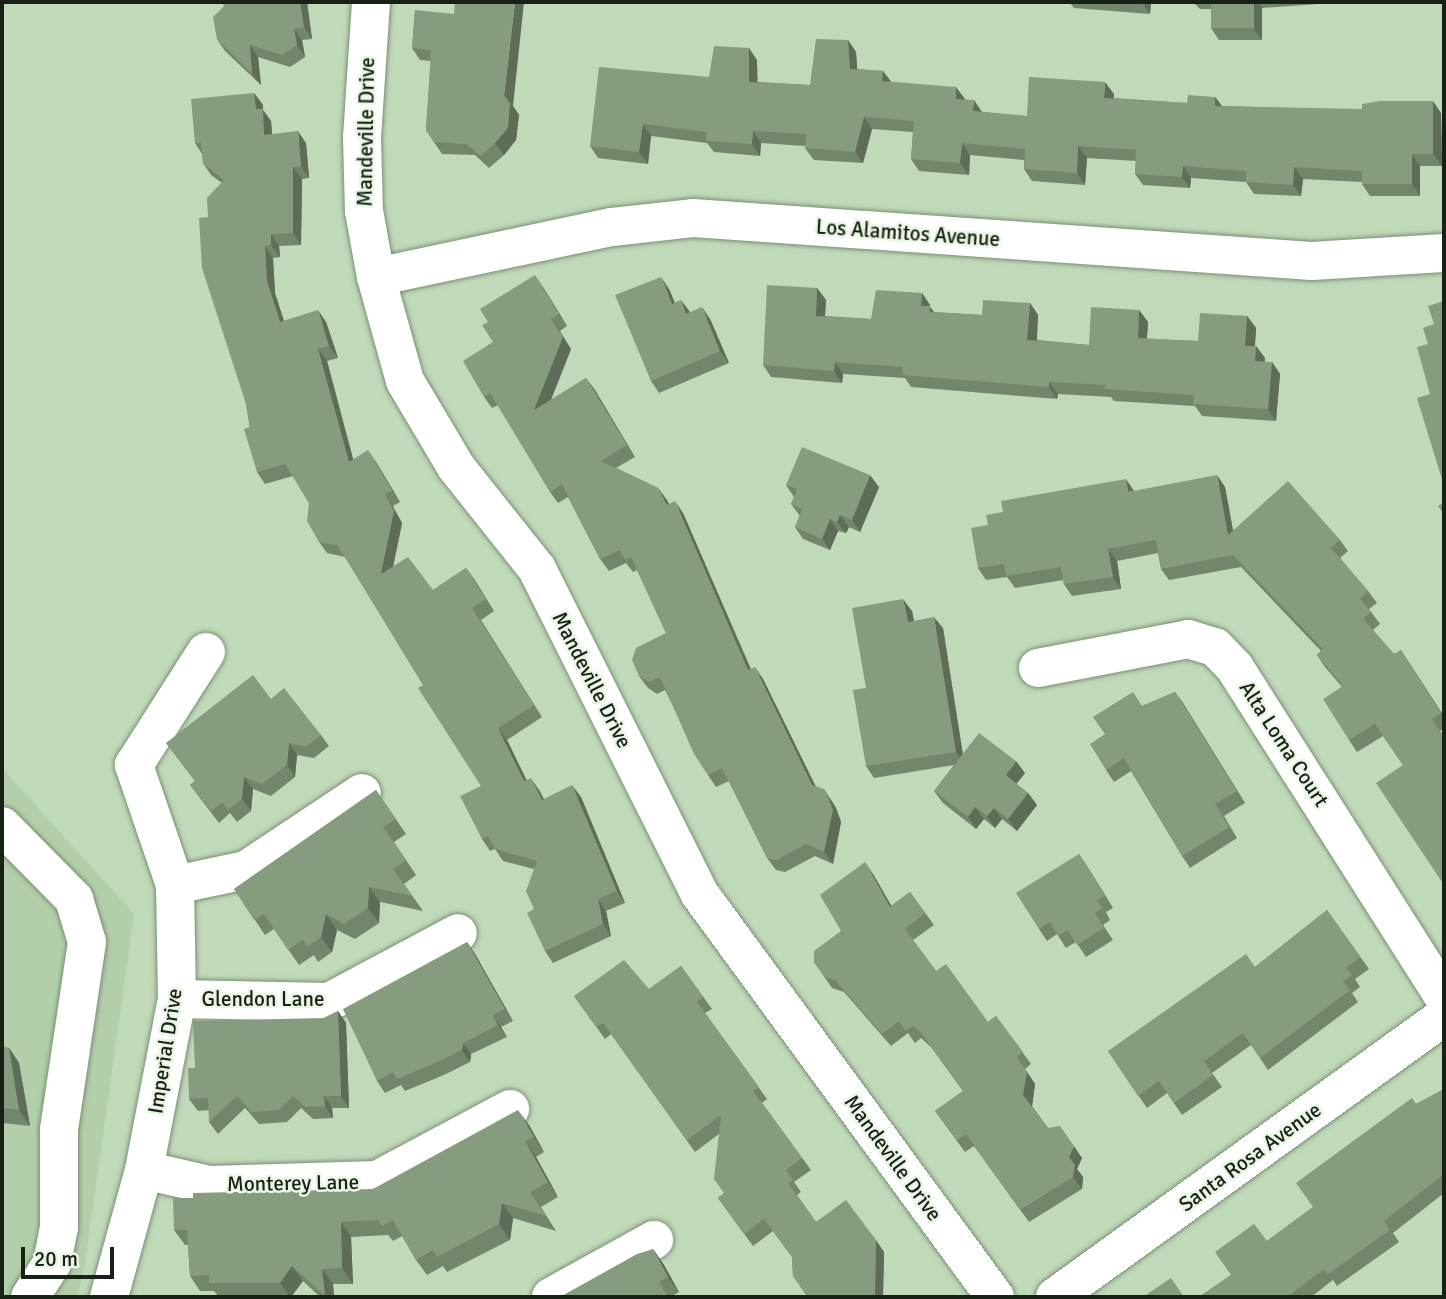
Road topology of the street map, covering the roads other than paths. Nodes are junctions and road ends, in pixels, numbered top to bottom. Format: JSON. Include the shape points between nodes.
{"nodes":[{"id":1,"x":371,"y":2,"type":"edge"},
{"id":2,"x":1444,"y":253,"type":"edge"},
{"id":3,"x":376,"y":277,"type":"junction"},
{"id":4,"x":206,"y":652,"type":"dead end"},
{"id":5,"x":1038,"y":668,"type":"dead end"},
{"id":6,"x":362,"y":793,"type":"dead end"},
{"id":7,"x":2,"y":826,"type":"edge"},
{"id":8,"x":176,"y":885,"type":"junction"},
{"id":9,"x":458,"y":933,"type":"dead end"},
{"id":10,"x":1444,"y":997,"type":"edge"},
{"id":11,"x":177,"y":999,"type":"junction"},
{"id":12,"x":1444,"y":1016,"type":"edge"},
{"id":13,"x":510,"y":1109,"type":"dead end"},
{"id":14,"x":144,"y":1170,"type":"junction"},
{"id":15,"x":654,"y":1240,"type":"dead end"},
{"id":16,"x":30,"y":1297,"type":"edge"},
{"id":17,"x":109,"y":1297,"type":"edge"},
{"id":18,"x":551,"y":1297,"type":"edge"},
{"id":19,"x":995,"y":1297,"type":"edge"},
{"id":20,"x":1055,"y":1297,"type":"edge"}],
"edges":[{"from":1,"to":3,"type":"street","name":"Mandeville Drive","via":[[362,138],[363,211]]},
{"from":2,"to":3,"type":"street","name":"Los Alamitos Avenue","via":[[1312,261],[693,218],[612,227]]},
{"from":3,"to":19,"type":"street","name":"Mandeville Drive","via":[[405,382],[456,467],[537,569],[699,893]]},
{"from":4,"to":8,"type":"street","name":"Imperial Drive","via":[[134,765]]},
{"from":5,"to":10,"type":"street","name":"Alta Loma Court","via":[[1188,639],[1215,647],[1235,668]]},
{"from":6,"to":8,"type":"street","via":[[246,870]]},
{"from":7,"to":16,"type":"street","via":[[74,899],[87,942],[59,1130],[59,1227],[52,1263]]},
{"from":8,"to":11,"type":"street","name":"Imperial Drive"},
{"from":9,"to":11,"type":"street","name":"Glendon Lane","via":[[329,1002]]},
{"from":11,"to":14,"type":"street","name":"Imperial Drive"},
{"from":12,"to":20,"type":"street","name":"Santa Rosa Avenue"},
{"from":13,"to":14,"type":"street","name":"Monterey Lane","via":[[377,1180],[209,1185]]},
{"from":14,"to":17,"type":"street","name":"Imperial Drive"},
{"from":15,"to":18,"type":"street"}]}
